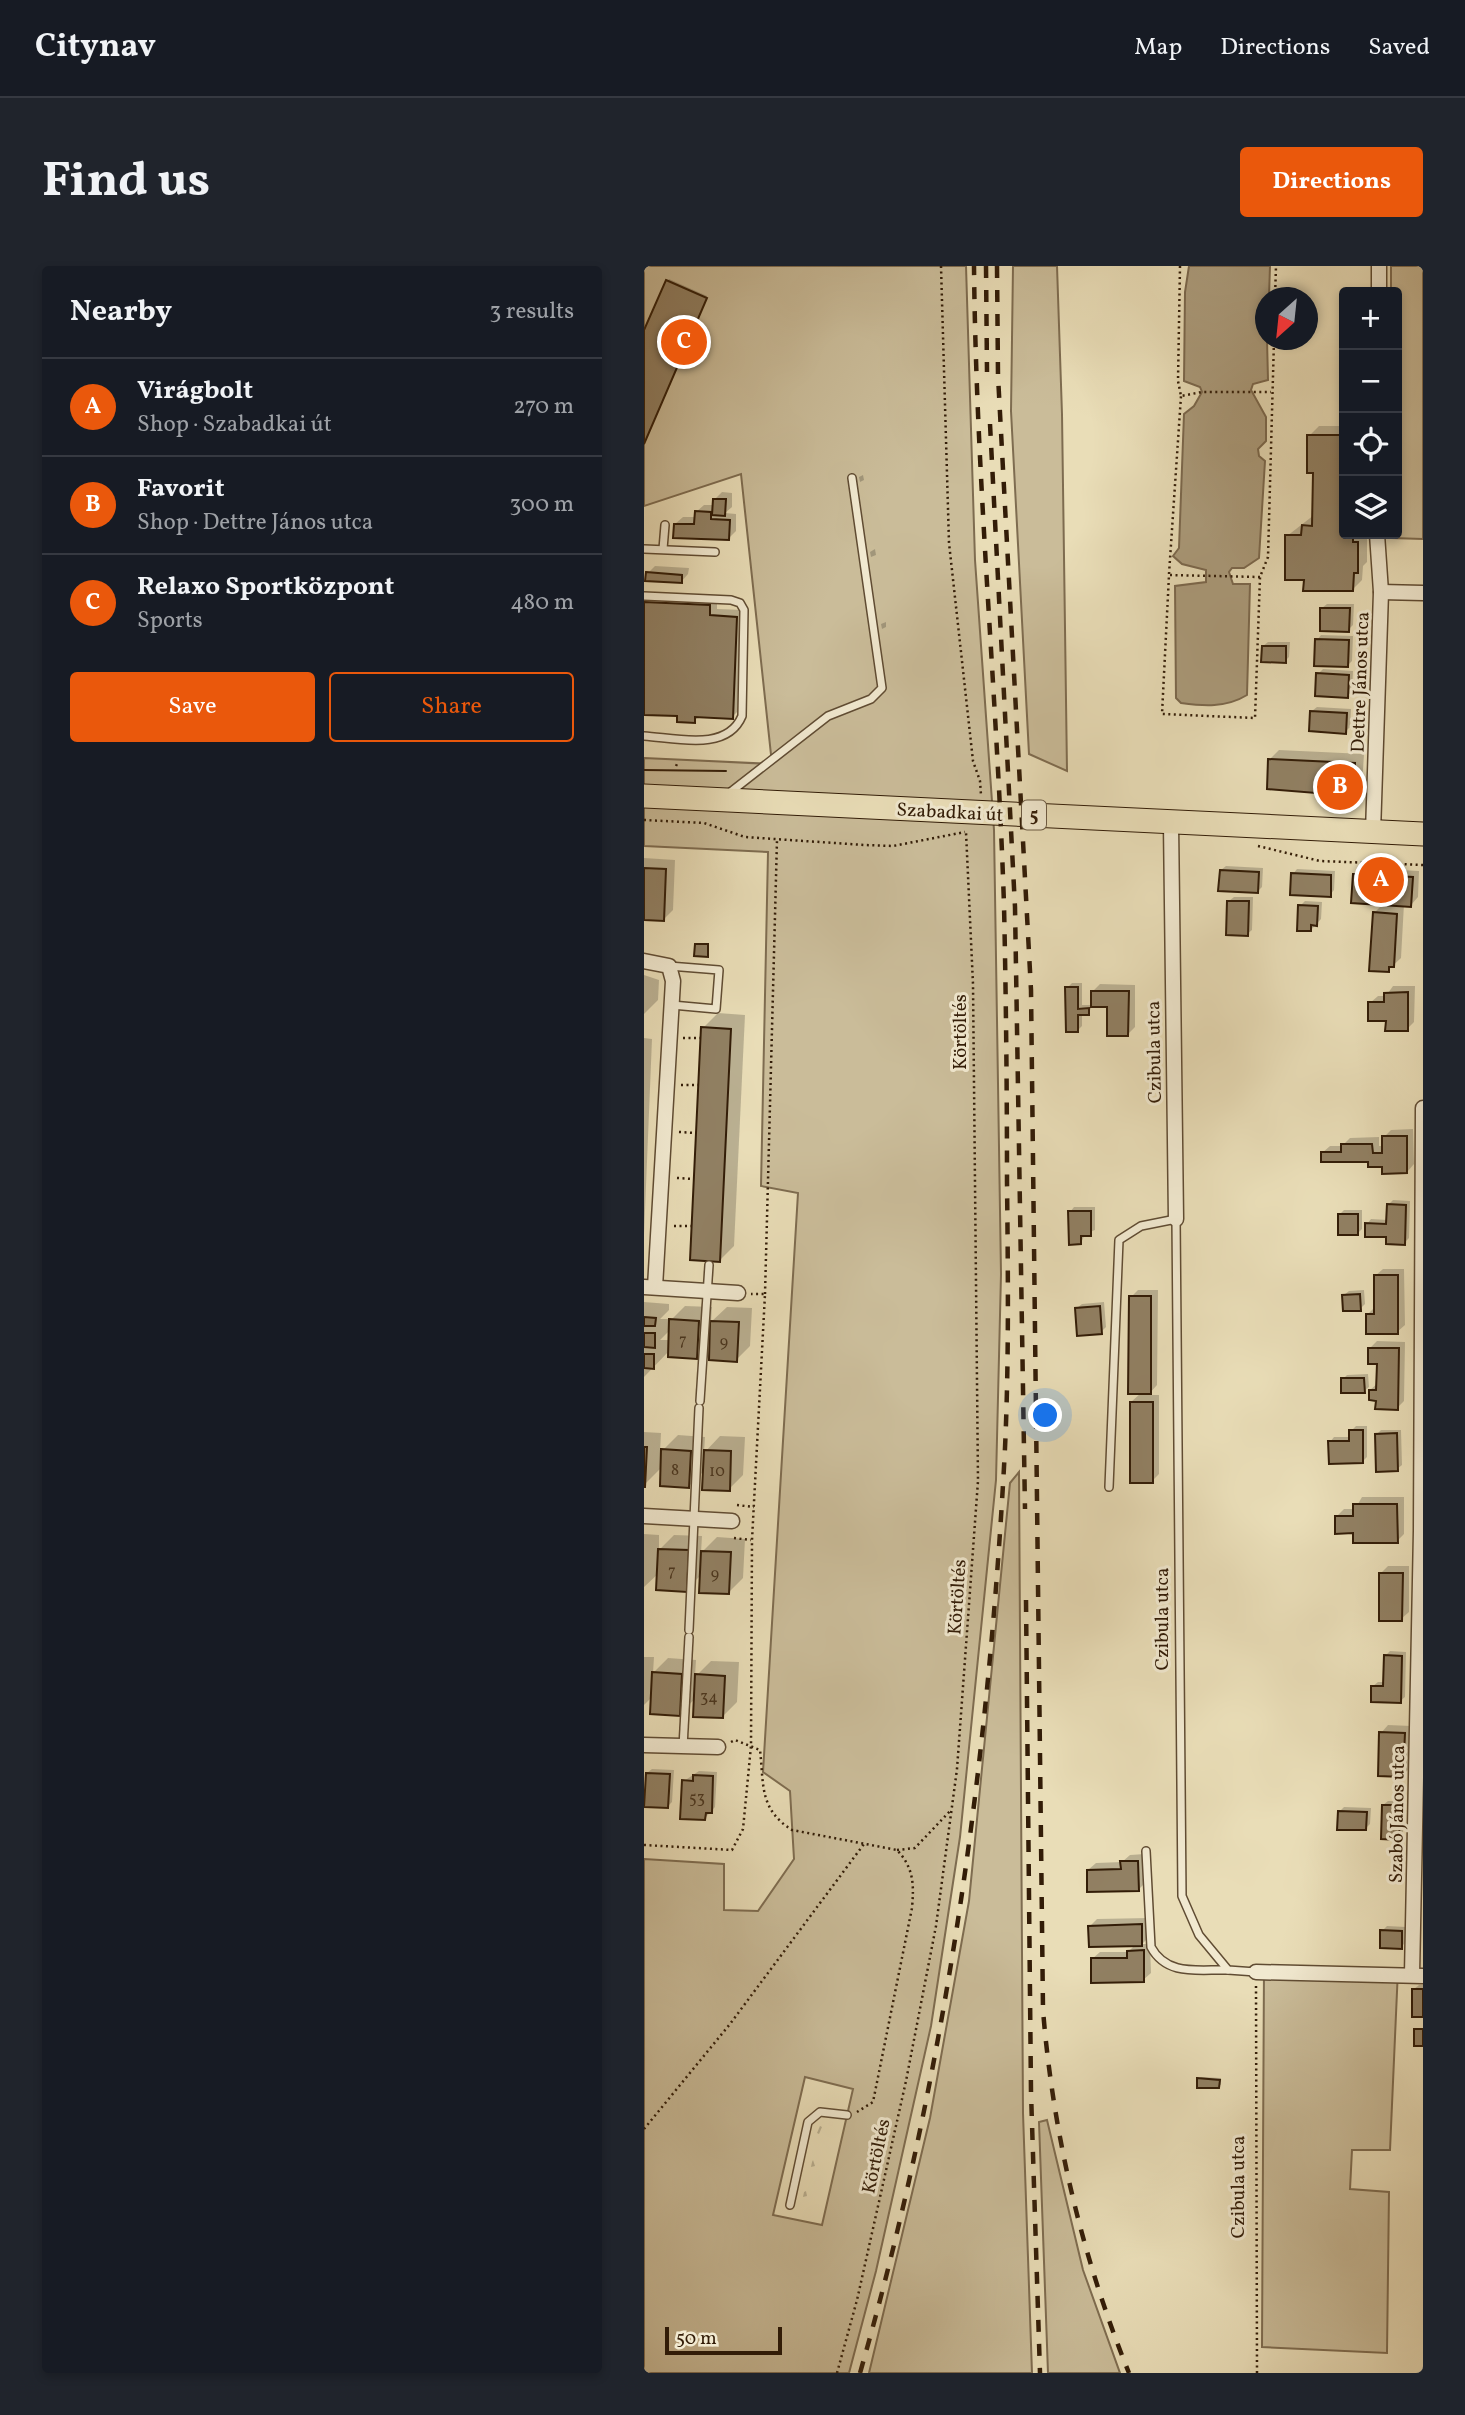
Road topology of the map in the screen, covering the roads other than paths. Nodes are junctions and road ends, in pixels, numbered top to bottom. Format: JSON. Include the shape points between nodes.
{"nodes":[{"id":1,"x":1379,"y":266,"type":"edge"},
{"id":2,"x":1379,"y":287,"type":"edge"},
{"id":3,"x":852,"y":478,"type":"dead end"},
{"id":4,"x":664,"y":524,"type":"dead end"},
{"id":5,"x":1377,"y":539,"type":"edge"},
{"id":6,"x":644,"y":548,"type":"edge"},
{"id":7,"x":663,"y":550,"type":"junction"},
{"id":8,"x":715,"y":552,"type":"dead end"},
{"id":9,"x":1381,"y":592,"type":"junction"},
{"id":10,"x":1423,"y":593,"type":"edge"},
{"id":11,"x":644,"y":596,"type":"edge"},
{"id":12,"x":644,"y":736,"type":"edge"},
{"id":13,"x":644,"y":796,"type":"edge"},
{"id":14,"x":722,"y":799,"type":"junction"},
{"id":15,"x":1171,"y":824,"type":"junction"},
{"id":16,"x":1373,"y":832,"type":"junction"},
{"id":17,"x":1423,"y":834,"type":"edge"},
{"id":18,"x":644,"y":961,"type":"edge"},
{"id":19,"x":669,"y":966,"type":"junction"},
{"id":20,"x":672,"y":1005,"type":"junction"},
{"id":21,"x":1423,"y":1108,"type":"edge"},
{"id":22,"x":1175,"y":1219,"type":"junction"},
{"id":23,"x":709,"y":1265,"type":"dead end"},
{"id":24,"x":650,"y":1287,"type":"edge"},
{"id":25,"x":707,"y":1291,"type":"junction"},
{"id":26,"x":738,"y":1293,"type":"road end"},
{"id":27,"x":1421,"y":1300,"type":"edge"},
{"id":28,"x":1109,"y":1487,"type":"dead end"},
{"id":29,"x":644,"y":1516,"type":"edge"},
{"id":30,"x":694,"y":1519,"type":"junction"},
{"id":31,"x":732,"y":1521,"type":"dead end"},
{"id":32,"x":1422,"y":1531,"type":"edge"},
{"id":33,"x":644,"y":1745,"type":"edge"},
{"id":34,"x":683,"y":1747,"type":"junction"},
{"id":35,"x":718,"y":1747,"type":"road end"},
{"id":36,"x":1419,"y":1752,"type":"edge"},
{"id":37,"x":1146,"y":1851,"type":"dead end"},
{"id":38,"x":1228,"y":1970,"type":"junction"},
{"id":39,"x":1256,"y":1972,"type":"joint"},
{"id":40,"x":1417,"y":1976,"type":"edge"},
{"id":41,"x":847,"y":2115,"type":"road end"},
{"id":42,"x":790,"y":2205,"type":"dead end"}],
"edges":[{"from":1,"to":2,"type":"street"},
{"from":3,"to":14,"type":"lane","via":[[882,688],[871,699],[828,716]]},
{"from":4,"to":7,"type":"lane"},
{"from":5,"to":9,"type":"street","name":"Dettre János utca"},
{"from":6,"to":7,"type":"lane"},
{"from":7,"to":8,"type":"lane"},
{"from":9,"to":10,"type":"street"},
{"from":9,"to":16,"type":"street","name":"Dettre János utca"},
{"from":11,"to":12,"type":"lane","via":[[731,600],[744,610],[742,716],[737,728],[716,740]]},
{"from":13,"to":14,"type":"main road","name":"Szabadkai út","number":"5"},
{"from":14,"to":15,"type":"main road","name":"Szabadkai út","number":"5","via":[[972,821]]},
{"from":15,"to":16,"type":"main road","name":"Szabadkai út","number":"5"},
{"from":15,"to":22,"type":"street","name":"Czibula utca"},
{"from":16,"to":17,"type":"main road","name":"Szabadkai út","number":"5"},
{"from":18,"to":19,"type":"street"},
{"from":19,"to":20,"type":"street"},
{"from":19,"to":20,"type":"lane","via":[[719,970],[716,1009]]},
{"from":20,"to":24,"type":"street"},
{"from":21,"to":27,"type":"street","name":"Szabó János utca"},
{"from":22,"to":28,"type":"lane","via":[[1141,1226],[1119,1240]]},
{"from":22,"to":38,"type":"lane","name":"Czibula utca","via":[[1182,1896],[1199,1935]]},
{"from":23,"to":25,"type":"lane"},
{"from":24,"to":25,"type":"street"},
{"from":25,"to":26,"type":"street"},
{"from":25,"to":30,"type":"lane"},
{"from":27,"to":32,"type":"street","name":"Szabó János utca"},
{"from":29,"to":30,"type":"street"},
{"from":30,"to":31,"type":"street"},
{"from":30,"to":34,"type":"lane"},
{"from":32,"to":36,"type":"street","name":"Szabó János utca"},
{"from":33,"to":34,"type":"street"},
{"from":34,"to":35,"type":"street"},
{"from":36,"to":40,"type":"street","name":"Szabó János utca"},
{"from":37,"to":38,"type":"lane","via":[[1151,1947],[1156,1955],[1176,1969]]},
{"from":38,"to":39,"type":"lane"},
{"from":39,"to":40,"type":"street"},
{"from":41,"to":42,"type":"lane","via":[[820,2112],[808,2122]]}]}
